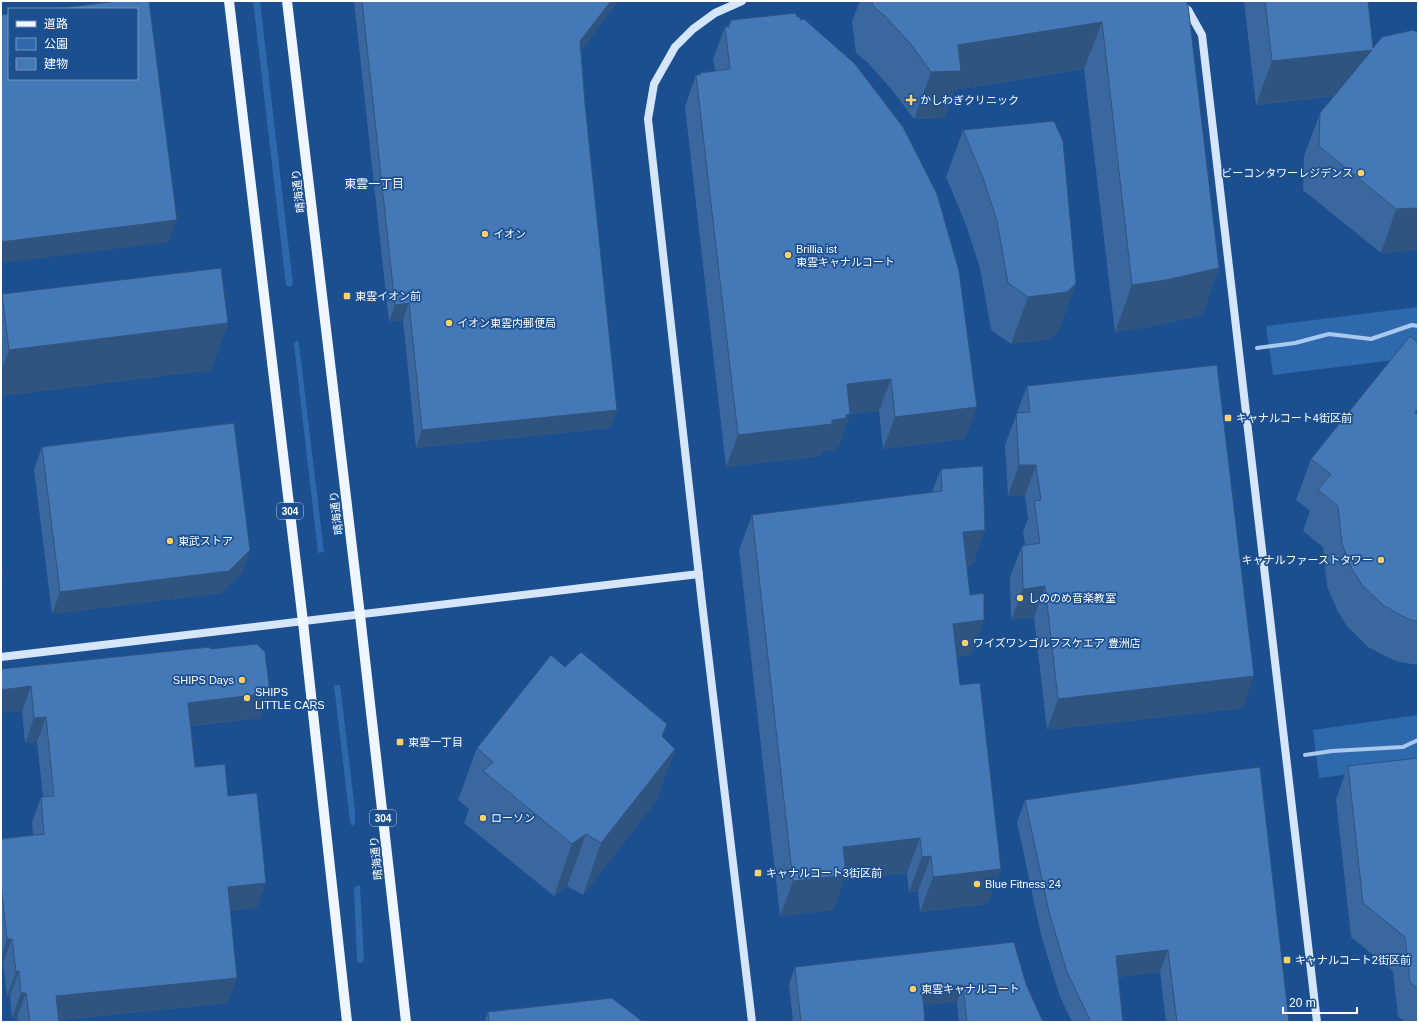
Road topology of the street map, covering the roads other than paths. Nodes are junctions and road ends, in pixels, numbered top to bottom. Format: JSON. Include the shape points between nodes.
{"nodes":[{"id":1,"x":229,"y":1,"type":"edge"},
{"id":2,"x":287,"y":1,"type":"edge"},
{"id":3,"x":742,"y":1,"type":"edge"},
{"id":4,"x":1177,"y":1,"type":"edge"},
{"id":5,"x":1418,"y":326,"type":"edge"},
{"id":6,"x":1257,"y":348,"type":"dead end"},
{"id":7,"x":699,"y":574,"type":"junction"},
{"id":8,"x":360,"y":615,"type":"junction"},
{"id":9,"x":303,"y":622,"type":"junction"},
{"id":10,"x":1,"y":657,"type":"edge"},
{"id":11,"x":1418,"y":740,"type":"edge"},
{"id":12,"x":1306,"y":755,"type":"dead end"},
{"id":13,"x":347,"y":1022,"type":"edge"},
{"id":14,"x":406,"y":1022,"type":"edge"},
{"id":15,"x":752,"y":1022,"type":"edge"},
{"id":16,"x":1317,"y":1022,"type":"edge"}],
"edges":[{"from":1,"to":9,"type":"main road","number":"304"},
{"from":2,"to":8,"type":"main road","name":"晴海通り","number":"304"},
{"from":3,"to":7,"type":"street","via":[[716,12],[693,29],[675,47],[654,84],[648,119]]},
{"from":4,"to":16,"type":"street","via":[[1188,10],[1202,35]]},
{"from":5,"to":6,"type":"street","via":[[1371,339],[1329,334],[1296,343]]},
{"from":7,"to":8,"type":"street"},
{"from":7,"to":15,"type":"street"},
{"from":8,"to":9,"type":"street"},
{"from":8,"to":14,"type":"main road","name":"晴海通り","number":"304"},
{"from":9,"to":10,"type":"street"},
{"from":9,"to":13,"type":"main road","number":"304"},
{"from":11,"to":12,"type":"street","via":[[1403,747],[1332,750]]}]}
